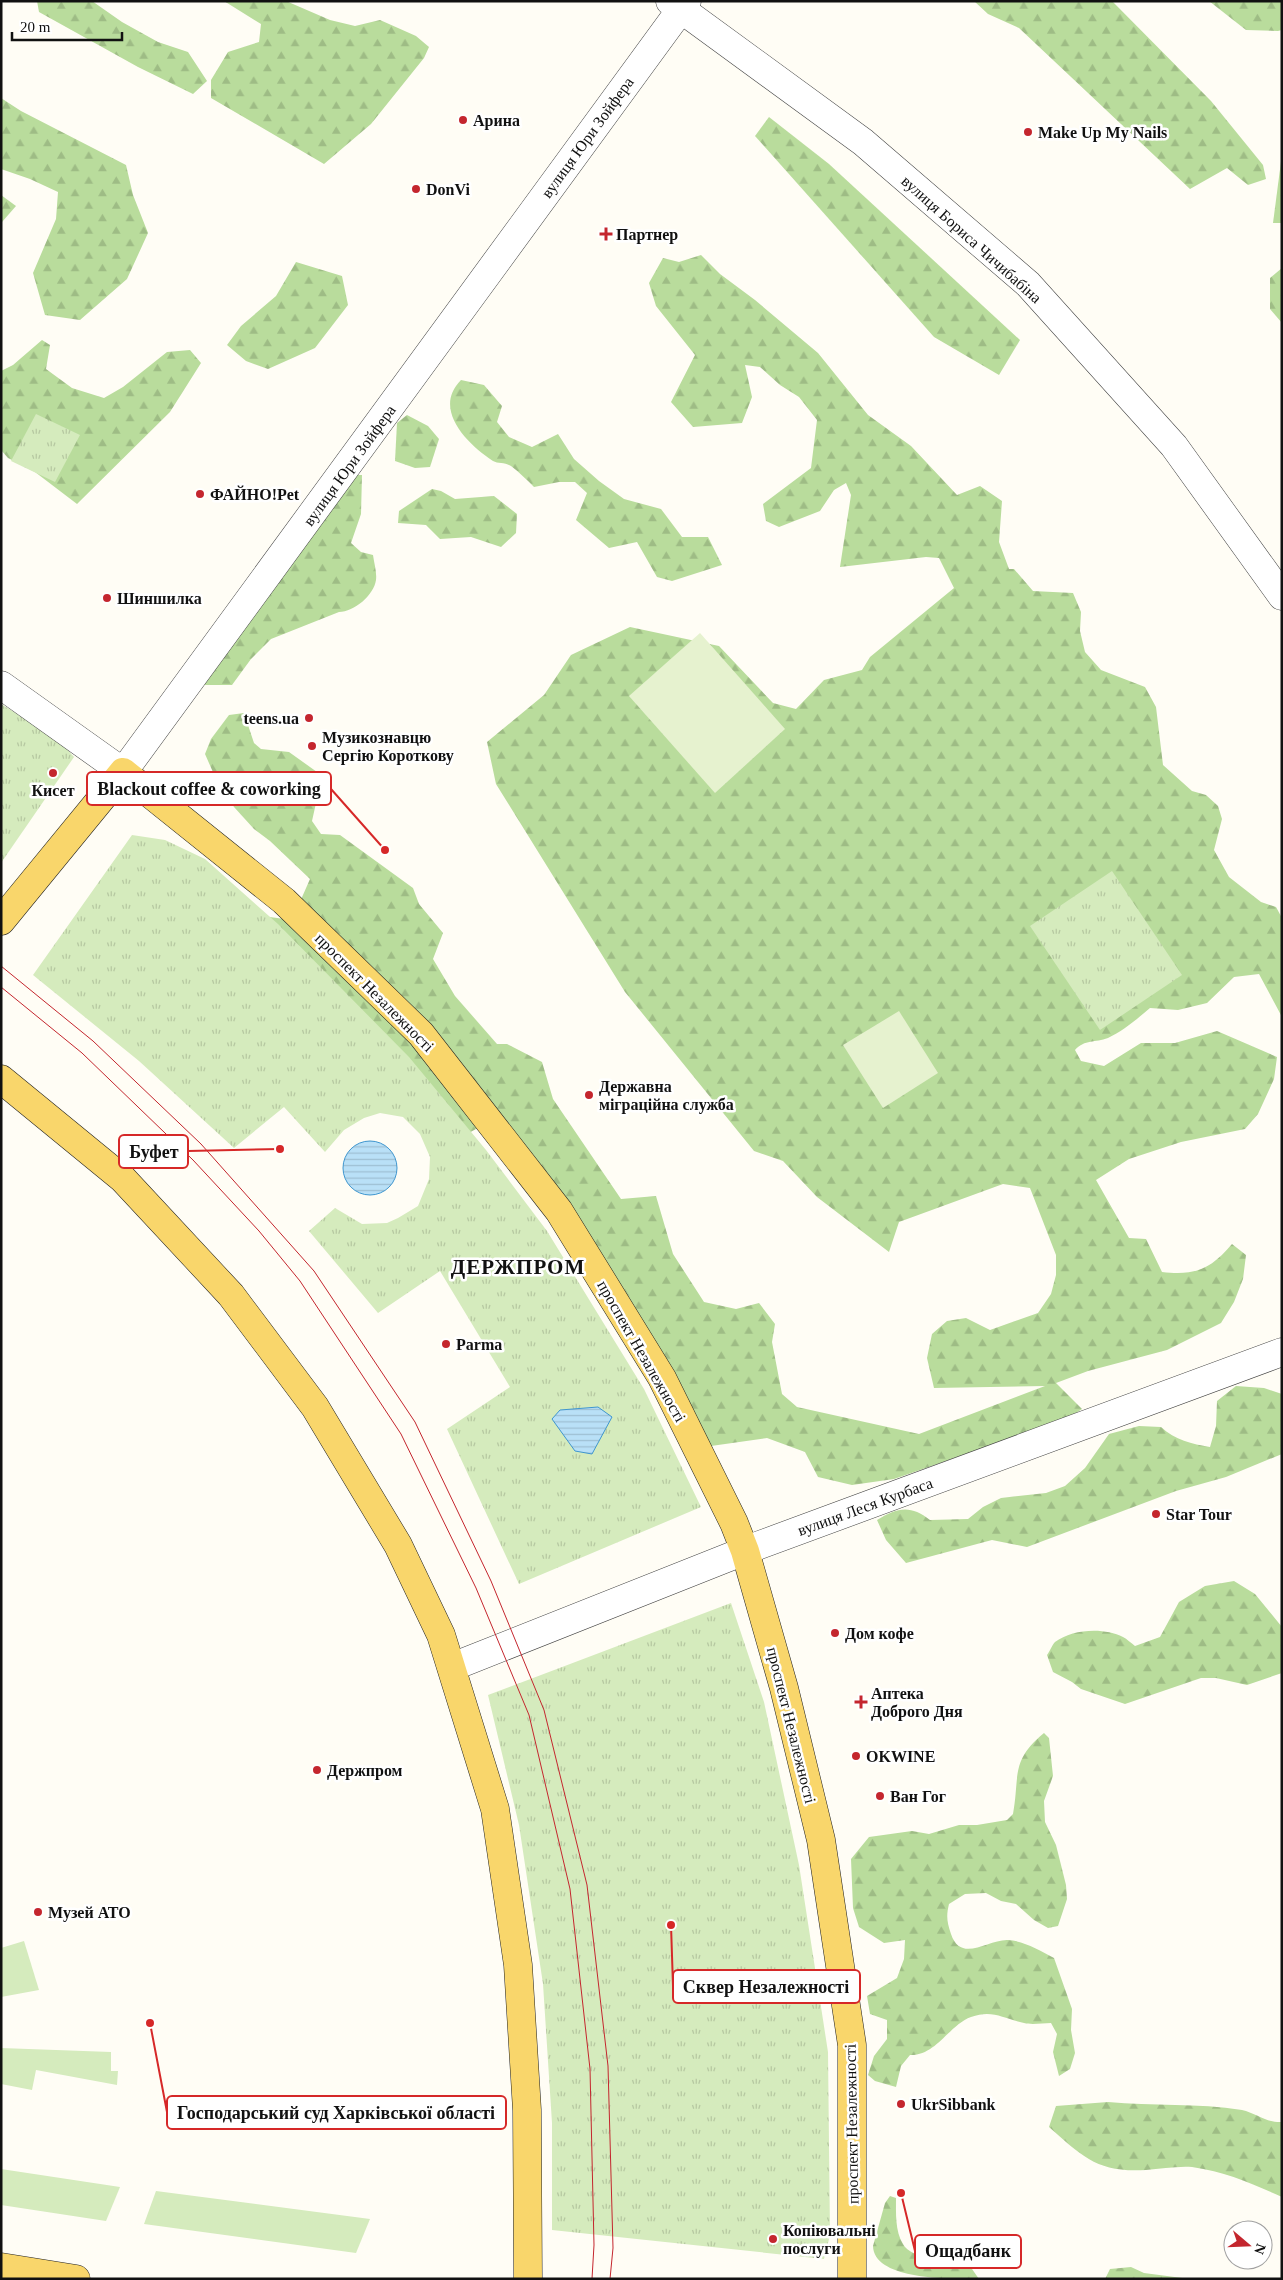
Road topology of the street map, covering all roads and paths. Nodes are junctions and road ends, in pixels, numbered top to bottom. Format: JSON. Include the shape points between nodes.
{"nodes":[{"id":1,"x":679,"y":4,"type":"edge"},
{"id":2,"x":1282,"y":596,"type":"edge"},
{"id":3,"x":1,"y":684,"type":"edge"},
{"id":4,"x":123,"y":772,"type":"junction"},
{"id":5,"x":1,"y":921,"type":"edge"},
{"id":6,"x":1,"y":1079,"type":"edge"},
{"id":7,"x":1282,"y":1352,"type":"edge"},
{"id":8,"x":745,"y":1551,"type":"junction"},
{"id":9,"x":452,"y":1667,"type":"junction"},
{"id":10,"x":1,"y":2267,"type":"edge"},
{"id":11,"x":76,"y":2279,"type":"edge"},
{"id":12,"x":528,"y":2279,"type":"edge"},
{"id":13,"x":852,"y":2279,"type":"edge"}],
"edges":[{"from":1,"to":2,"type":"street","name":"вулиця Бориса Чичибабіна","via":[[862,142],[1028,284],[1174,446]]},
{"from":1,"to":4,"type":"street","name":"вулиця Юри Зойфера"},
{"from":3,"to":4,"type":"street","name":"проспект Незалежності"},
{"from":4,"to":5,"type":"main road","name":"вулиця Юри Зойфера"},
{"from":4,"to":8,"type":"main road","name":"проспект Незалежності","via":[[284,901],[421,1034],[559,1211],[662,1378]]},
{"from":6,"to":9,"type":"main road","via":[[123,1179],[231,1295],[315,1407],[398,1545],[441,1635]]},
{"from":7,"to":8,"type":"street","name":"вулиця Леся Курбаса"},
{"from":8,"to":9,"type":"street","name":"вулиця Леся Курбаса"},
{"from":8,"to":13,"type":"main road","name":"проспект Незалежності","via":[[784,1688],[821,1840],[850,2035]]},
{"from":9,"to":12,"type":"main road","via":[[495,1809],[518,1965],[527,2110]]},
{"from":10,"to":11,"type":"main road"}]}
